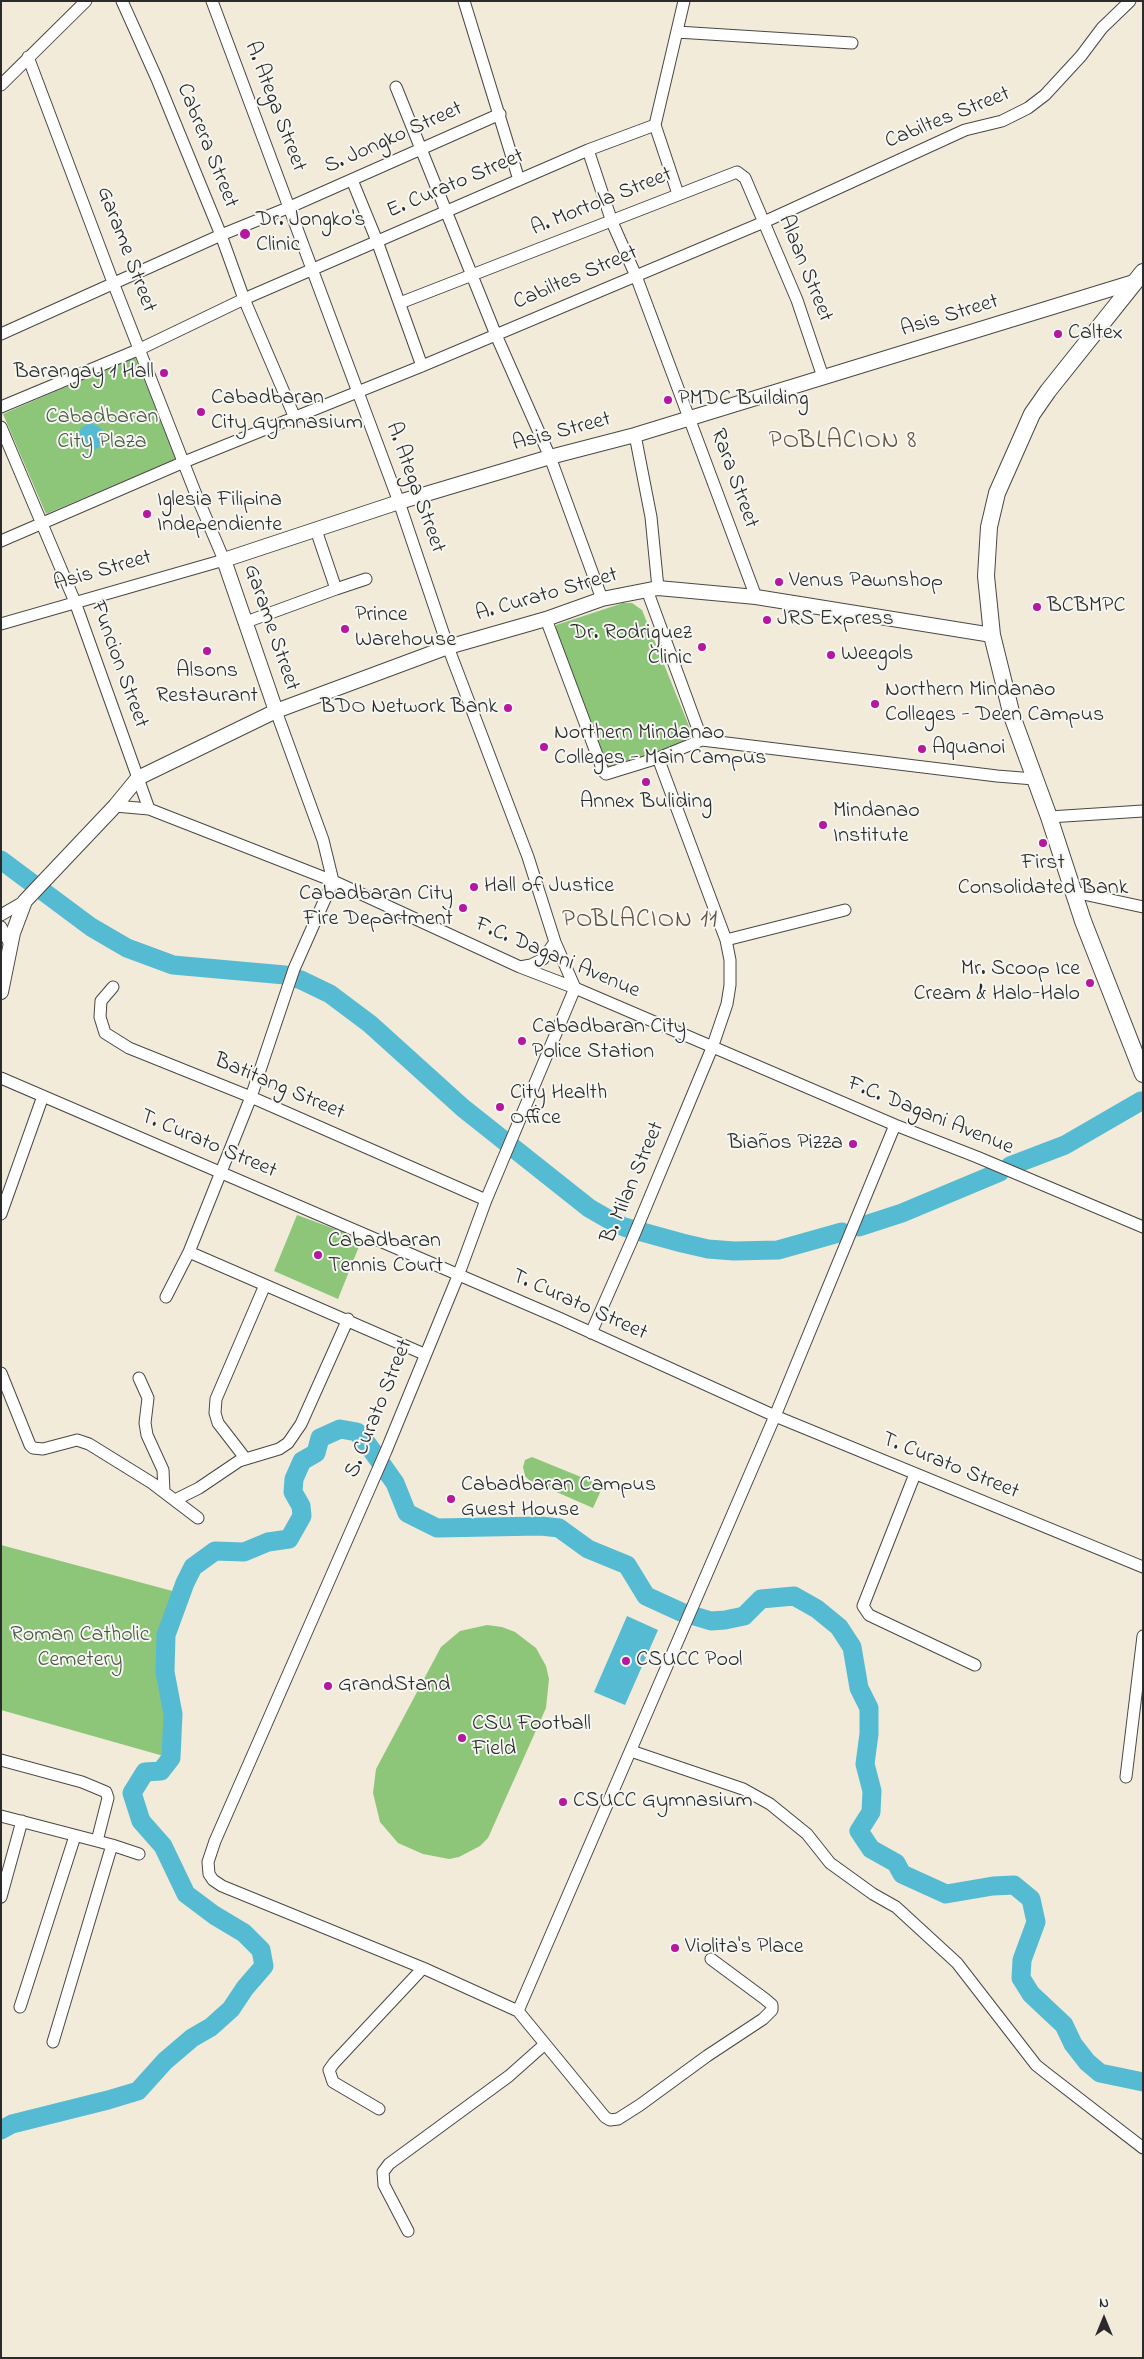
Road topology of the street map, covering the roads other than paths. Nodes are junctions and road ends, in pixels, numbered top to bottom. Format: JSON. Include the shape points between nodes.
{"nodes":[{"id":1,"x":86,"y":1,"type":"edge"},
{"id":2,"x":122,"y":1,"type":"edge"},
{"id":3,"x":212,"y":1,"type":"edge"},
{"id":4,"x":464,"y":1,"type":"edge"},
{"id":5,"x":684,"y":1,"type":"edge"},
{"id":6,"x":1130,"y":1,"type":"edge"},
{"id":7,"x":677,"y":32,"type":"junction"},
{"id":8,"x":852,"y":44,"type":"dead end"},
{"id":9,"x":28,"y":57,"type":"junction"},
{"id":10,"x":1,"y":85,"type":"edge"},
{"id":11,"x":396,"y":87,"type":"dead end"},
{"id":12,"x":500,"y":114,"type":"junction"},
{"id":13,"x":655,"y":125,"type":"junction"},
{"id":14,"x":421,"y":148,"type":"junction"},
{"id":15,"x":588,"y":150,"type":"junction"},
{"id":16,"x":744,"y":178,"type":"joint"},
{"id":17,"x":352,"y":180,"type":"junction"},
{"id":18,"x":519,"y":180,"type":"junction"},
{"id":19,"x":678,"y":194,"type":"junction"},
{"id":20,"x":290,"y":207,"type":"junction"},
{"id":21,"x":446,"y":212,"type":"junction"},
{"id":22,"x":612,"y":222,"type":"junction"},
{"id":23,"x":764,"y":222,"type":"junction"},
{"id":24,"x":221,"y":235,"type":"junction"},
{"id":25,"x":377,"y":241,"type":"junction"},
{"id":26,"x":312,"y":270,"type":"junction"},
{"id":27,"x":473,"y":276,"type":"junction"},
{"id":28,"x":636,"y":276,"type":"junction"},
{"id":29,"x":1138,"y":277,"type":"edge"},
{"id":30,"x":114,"y":285,"type":"junction"},
{"id":31,"x":244,"y":299,"type":"junction"},
{"id":32,"x":400,"y":303,"type":"junction"},
{"id":33,"x":1,"y":334,"type":"edge"},
{"id":34,"x":496,"y":335,"type":"junction"},
{"id":35,"x":140,"y":349,"type":"junction"},
{"id":36,"x":422,"y":366,"type":"junction"},
{"id":37,"x":823,"y":377,"type":"junction"},
{"id":38,"x":358,"y":392,"type":"junction"},
{"id":39,"x":1,"y":407,"type":"edge"},
{"id":40,"x":295,"y":418,"type":"junction"},
{"id":41,"x":689,"y":419,"type":"junction"},
{"id":42,"x":1,"y":427,"type":"edge"},
{"id":43,"x":635,"y":435,"type":"junction"},
{"id":44,"x":550,"y":457,"type":"junction"},
{"id":45,"x":184,"y":462,"type":"junction"},
{"id":46,"x":399,"y":502,"type":"junction"},
{"id":47,"x":42,"y":524,"type":"junction"},
{"id":48,"x":316,"y":530,"type":"junction"},
{"id":49,"x":1,"y":541,"type":"edge"},
{"id":50,"x":224,"y":560,"type":"junction"},
{"id":51,"x":366,"y":579,"type":"dead end"},
{"id":52,"x":652,"y":589,"type":"junction"},
{"id":53,"x":336,"y":590,"type":"junction"},
{"id":54,"x":756,"y":597,"type":"junction"},
{"id":55,"x":602,"y":599,"type":"junction"},
{"id":56,"x":75,"y":602,"type":"junction"},
{"id":57,"x":546,"y":619,"type":"junction"},
{"id":58,"x":246,"y":622,"type":"junction"},
{"id":59,"x":1,"y":624,"type":"edge"},
{"id":60,"x":992,"y":634,"type":"junction"},
{"id":61,"x":448,"y":647,"type":"junction"},
{"id":62,"x":276,"y":711,"type":"junction"},
{"id":63,"x":702,"y":740,"type":"junction"},
{"id":64,"x":658,"y":758,"type":"junction"},
{"id":65,"x":138,"y":778,"type":"junction"},
{"id":66,"x":1034,"y":779,"type":"junction"},
{"id":67,"x":114,"y":806,"type":"junction"},
{"id":68,"x":149,"y":809,"type":"junction"},
{"id":69,"x":1143,"y":812,"type":"edge"},
{"id":70,"x":1049,"y":817,"type":"junction"},
{"id":71,"x":333,"y":881,"type":"junction"},
{"id":72,"x":1074,"y":892,"type":"junction"},
{"id":73,"x":32,"y":893,"type":"junction"},
{"id":74,"x":1143,"y":908,"type":"edge"},
{"id":75,"x":845,"y":910,"type":"dead end"},
{"id":76,"x":1,"y":915,"type":"edge"},
{"id":77,"x":1,"y":927,"type":"edge"},
{"id":78,"x":726,"y":940,"type":"junction"},
{"id":79,"x":555,"y":942,"type":"junction"},
{"id":80,"x":11,"y":946,"type":"junction"},
{"id":81,"x":520,"y":967,"type":"junction"},
{"id":82,"x":113,"y":987,"type":"dead end"},
{"id":83,"x":575,"y":988,"type":"junction"},
{"id":84,"x":1,"y":992,"type":"edge"},
{"id":85,"x":712,"y":1048,"type":"junction"},
{"id":86,"x":1143,"y":1074,"type":"edge"},
{"id":87,"x":2,"y":1078,"type":"edge"},
{"id":88,"x":42,"y":1096,"type":"junction"},
{"id":89,"x":251,"y":1097,"type":"junction"},
{"id":90,"x":895,"y":1125,"type":"junction"},
{"id":91,"x":221,"y":1172,"type":"junction"},
{"id":92,"x":486,"y":1200,"type":"junction"},
{"id":93,"x":1,"y":1214,"type":"edge"},
{"id":94,"x":1143,"y":1227,"type":"edge"},
{"id":95,"x":189,"y":1252,"type":"junction"},
{"id":96,"x":458,"y":1276,"type":"junction"},
{"id":97,"x":265,"y":1285,"type":"junction"},
{"id":98,"x":166,"y":1296,"type":"dead end"},
{"id":99,"x":348,"y":1319,"type":"junction"},
{"id":100,"x":591,"y":1333,"type":"junction"},
{"id":101,"x":424,"y":1354,"type":"junction"},
{"id":102,"x":1,"y":1373,"type":"edge"},
{"id":103,"x":139,"y":1378,"type":"dead end"},
{"id":104,"x":774,"y":1416,"type":"junction"},
{"id":105,"x":245,"y":1458,"type":"junction"},
{"id":106,"x":915,"y":1474,"type":"junction"},
{"id":107,"x":164,"y":1492,"type":"junction"},
{"id":108,"x":175,"y":1500,"type":"junction"},
{"id":109,"x":198,"y":1518,"type":"dead end"},
{"id":110,"x":1143,"y":1567,"type":"edge"},
{"id":111,"x":1143,"y":1636,"type":"edge"},
{"id":112,"x":975,"y":1664,"type":"dead end"},
{"id":113,"x":631,"y":1751,"type":"junction"},
{"id":114,"x":1,"y":1760,"type":"edge"},
{"id":115,"x":1126,"y":1777,"type":"dead end"},
{"id":116,"x":1,"y":1816,"type":"edge"},
{"id":117,"x":22,"y":1821,"type":"junction"},
{"id":118,"x":75,"y":1836,"type":"junction"},
{"id":119,"x":97,"y":1841,"type":"junction"},
{"id":120,"x":112,"y":1845,"type":"junction"},
{"id":121,"x":139,"y":1854,"type":"dead end"},
{"id":122,"x":1,"y":1897,"type":"edge"},
{"id":123,"x":711,"y":1959,"type":"dead end"},
{"id":124,"x":422,"y":1968,"type":"junction"},
{"id":125,"x":20,"y":2007,"type":"dead end"},
{"id":126,"x":518,"y":2011,"type":"junction"},
{"id":127,"x":52,"y":2042,"type":"dead end"},
{"id":128,"x":545,"y":2044,"type":"junction"},
{"id":129,"x":379,"y":2110,"type":"dead end"},
{"id":130,"x":1143,"y":2148,"type":"edge"},
{"id":131,"x":408,"y":2231,"type":"dead end"}],
"edges":[{"from":1,"to":9,"type":"street"},
{"from":2,"to":24,"type":"street","name":"Cabrera Street"},
{"from":3,"to":20,"type":"street","name":"A. Atega Street"},
{"from":4,"to":12,"type":"street"},
{"from":5,"to":7,"type":"street"},
{"from":6,"to":23,"type":"street","name":"Cabiltes Street","via":[[1102,28],[1045,95],[1028,108],[1002,122],[965,130]]},
{"from":7,"to":8,"type":"street"},
{"from":7,"to":13,"type":"street"},
{"from":9,"to":10,"type":"street"},
{"from":9,"to":30,"type":"street","name":"Garame Street"},
{"from":11,"to":14,"type":"street"},
{"from":12,"to":14,"type":"street","name":"S. Jongko Street"},
{"from":12,"to":18,"type":"street"},
{"from":13,"to":15,"type":"street","name":"E. Curato Street"},
{"from":13,"to":19,"type":"street"},
{"from":14,"to":17,"type":"street","name":"S. Jongko Street"},
{"from":14,"to":21,"type":"street"},
{"from":15,"to":18,"type":"street","name":"E. Curato Street"},
{"from":15,"to":22,"type":"street","name":"Rara Street"},
{"from":16,"to":19,"type":"street","name":"A. Mortola Street","via":[[732,172]]},
{"from":16,"to":23,"type":"street","name":"Alaan Street"},
{"from":17,"to":20,"type":"street","name":"S. Jongko Street"},
{"from":17,"to":25,"type":"street"},
{"from":18,"to":21,"type":"street","name":"E. Curato Street"},
{"from":19,"to":22,"type":"street","name":"A. Mortola Street"},
{"from":20,"to":24,"type":"street","name":"S. Jongko Street"},
{"from":20,"to":26,"type":"street","name":"A. Atega Street"},
{"from":21,"to":25,"type":"street","name":"E. Curato Street"},
{"from":21,"to":27,"type":"street"},
{"from":22,"to":27,"type":"street","name":"A. Mortola Street"},
{"from":22,"to":28,"type":"street","name":"Rara Street"},
{"from":23,"to":28,"type":"street","name":"Cabiltes Street"},
{"from":23,"to":37,"type":"street","name":"Alaan Street","via":[[797,300]]},
{"from":24,"to":30,"type":"street","name":"S. Jongko Street"},
{"from":24,"to":31,"type":"street","name":"Cabrera Street"},
{"from":25,"to":26,"type":"street","name":"E. Curato Street"},
{"from":25,"to":32,"type":"street"},
{"from":26,"to":31,"type":"street","name":"E. Curato Street"},
{"from":26,"to":38,"type":"street","name":"A. Atega Street"},
{"from":27,"to":32,"type":"street","name":"A. Mortola Street"},
{"from":27,"to":34,"type":"street"},
{"from":28,"to":34,"type":"street","name":"Cabiltes Street"},
{"from":28,"to":41,"type":"street","name":"Rara Street"},
{"from":29,"to":37,"type":"main road","name":"Asis Street","via":[[984,330]]},
{"from":29,"to":60,"type":"highway","via":[[1032,414],[997,493],[989,526],[986,576]]},
{"from":30,"to":33,"type":"street","name":"S. Jongko Street"},
{"from":30,"to":35,"type":"street","name":"Garame Street"},
{"from":31,"to":35,"type":"street","name":"E. Curato Street"},
{"from":31,"to":40,"type":"street","name":"Cabrera Street"},
{"from":32,"to":36,"type":"street"},
{"from":34,"to":36,"type":"street","name":"Cabiltes Street"},
{"from":34,"to":44,"type":"street"},
{"from":35,"to":39,"type":"street","name":"E. Curato Street"},
{"from":35,"to":45,"type":"street","name":"Garame Street"},
{"from":36,"to":38,"type":"street","name":"Cabiltes Street"},
{"from":37,"to":41,"type":"main road","name":"Asis Street"},
{"from":38,"to":40,"type":"street","name":"Cabiltes Street"},
{"from":38,"to":46,"type":"street","name":"A. Atega Street"},
{"from":40,"to":45,"type":"street","name":"Cabiltes Street"},
{"from":41,"to":43,"type":"main road","name":"Asis Street"},
{"from":41,"to":54,"type":"street","name":"Rara Street"},
{"from":42,"to":47,"type":"street","name":"Funcion Street"},
{"from":43,"to":44,"type":"main road","name":"Asis Street"},
{"from":43,"to":52,"type":"street","via":[[651,517]]},
{"from":44,"to":46,"type":"main road","name":"Asis Street"},
{"from":44,"to":55,"type":"street"},
{"from":45,"to":47,"type":"street","name":"Cabiltes Street"},
{"from":45,"to":50,"type":"street","name":"Garame Street"},
{"from":46,"to":48,"type":"main road","name":"Asis Street"},
{"from":46,"to":61,"type":"street","name":"A. Atega Street"},
{"from":47,"to":49,"type":"street","name":"Cabiltes Street"},
{"from":47,"to":56,"type":"street","name":"Funcion Street"},
{"from":48,"to":50,"type":"main road","name":"Asis Street"},
{"from":48,"to":53,"type":"street"},
{"from":50,"to":56,"type":"street","name":"Asis Street"},
{"from":50,"to":58,"type":"main road","name":"Garame Street"},
{"from":51,"to":53,"type":"street"},
{"from":52,"to":54,"type":"main road","name":"A. Curato Street"},
{"from":52,"to":55,"type":"main road","name":"A. Curato Street"},
{"from":52,"to":63,"type":"street"},
{"from":53,"to":58,"type":"street"},
{"from":54,"to":60,"type":"main road","name":"A. Curato Street"},
{"from":55,"to":57,"type":"main road","name":"A. Curato Street"},
{"from":56,"to":59,"type":"street","name":"Asis Street"},
{"from":56,"to":65,"type":"street","name":"Funcion Street"},
{"from":57,"to":61,"type":"main road","name":"A. Curato Street"},
{"from":57,"to":64,"type":"street","via":[[604,771],[611,774]]},
{"from":58,"to":62,"type":"main road","name":"Garame Street"},
{"from":60,"to":66,"type":"highway","via":[[1012,716]]},
{"from":61,"to":62,"type":"main road","name":"A. Curato Street"},
{"from":61,"to":79,"type":"street","name":"A. Atega Street","via":[[528,857]]},
{"from":62,"to":65,"type":"main road","name":"A. Curato Street"},
{"from":62,"to":71,"type":"street","name":"Garame Street","via":[[323,840]]},
{"from":63,"to":64,"type":"street"},
{"from":63,"to":66,"type":"street"},
{"from":64,"to":78,"type":"street","name":"B. Milan Street"},
{"from":65,"to":67,"type":"main road"},
{"from":65,"to":68,"type":"street","name":"Funcion Street"},
{"from":66,"to":70,"type":"highway"},
{"from":67,"to":68,"type":"street","name":"F.C. Dagani Avenue"},
{"from":67,"to":73,"type":"main road"},
{"from":68,"to":71,"type":"street","name":"F.C. Dagani Avenue"},
{"from":69,"to":70,"type":"street"},
{"from":70,"to":72,"type":"highway"},
{"from":71,"to":81,"type":"street","name":"F.C. Dagani Avenue"},
{"from":71,"to":89,"type":"street","via":[[294,969]]},
{"from":72,"to":74,"type":"street"},
{"from":72,"to":86,"type":"highway"},
{"from":73,"to":76,"type":"street"},
{"from":73,"to":80,"type":"main road"},
{"from":75,"to":78,"type":"street"},
{"from":77,"to":80,"type":"street"},
{"from":78,"to":85,"type":"street","name":"B. Milan Street","via":[[730,960],[728,1004]]},
{"from":79,"to":81,"type":"street","via":[[543,959]]},
{"from":79,"to":83,"type":"street","name":"A. Atega Street"},
{"from":80,"to":84,"type":"main road"},
{"from":81,"to":83,"type":"street","name":"F.C. Dagani Avenue"},
{"from":82,"to":89,"type":"street","name":"Batitang Street","via":[[101,1001],[100,1017],[105,1033],[129,1048]]},
{"from":83,"to":85,"type":"street","name":"F.C. Dagani Avenue"},
{"from":83,"to":92,"type":"street","name":"S. Curato Street"},
{"from":85,"to":90,"type":"street","name":"F.C. Dagani Avenue"},
{"from":85,"to":100,"type":"street","name":"B. Milan Street"},
{"from":87,"to":88,"type":"street","name":"T. Curato Street"},
{"from":88,"to":91,"type":"street","name":"T. Curato Street"},
{"from":88,"to":93,"type":"street"},
{"from":89,"to":91,"type":"street"},
{"from":89,"to":92,"type":"street","name":"Batitang Street"},
{"from":90,"to":94,"type":"street","name":"F.C. Dagani Avenue"},
{"from":90,"to":104,"type":"street"},
{"from":91,"to":95,"type":"street"},
{"from":91,"to":96,"type":"street","name":"T. Curato Street"},
{"from":92,"to":96,"type":"street","name":"S. Curato Street"},
{"from":95,"to":97,"type":"street"},
{"from":95,"to":98,"type":"street"},
{"from":96,"to":100,"type":"street","name":"T. Curato Street"},
{"from":96,"to":101,"type":"street","name":"S. Curato Street"},
{"from":97,"to":99,"type":"street"},
{"from":97,"to":105,"type":"street","via":[[216,1399],[218,1423]]},
{"from":99,"to":101,"type":"street"},
{"from":99,"to":105,"type":"street","via":[[301,1424],[288,1443],[279,1449]]},
{"from":100,"to":104,"type":"street","name":"T. Curato Street"},
{"from":101,"to":124,"type":"street","name":"S. Curato Street","via":[[386,1451],[208,1862],[209,1874],[222,1886]]},
{"from":102,"to":107,"type":"street","via":[[33,1448],[43,1449],[70,1441],[83,1442]]},
{"from":103,"to":107,"type":"street","via":[[148,1398],[147,1435],[164,1470]]},
{"from":104,"to":106,"type":"street","name":"T. Curato Street"},
{"from":104,"to":113,"type":"street"},
{"from":105,"to":108,"type":"street"},
{"from":106,"to":110,"type":"street","name":"T. Curato Street"},
{"from":106,"to":112,"type":"street","via":[[863,1606],[869,1616]]},
{"from":107,"to":108,"type":"street"},
{"from":108,"to":109,"type":"street"},
{"from":111,"to":115,"type":"street"},
{"from":113,"to":126,"type":"street"},
{"from":113,"to":130,"type":"street","via":[[743,1789],[770,1804],[807,1834],[830,1863],[873,1894],[896,1906],[958,1963],[1036,2065]]},
{"from":114,"to":119,"type":"street","via":[[82,1782],[106,1792],[108,1798]]},
{"from":116,"to":117,"type":"street"},
{"from":117,"to":118,"type":"street"},
{"from":117,"to":122,"type":"street"},
{"from":118,"to":119,"type":"street"},
{"from":118,"to":125,"type":"street"},
{"from":119,"to":120,"type":"street"},
{"from":120,"to":121,"type":"street"},
{"from":120,"to":127,"type":"street"},
{"from":123,"to":128,"type":"street","via":[[765,1999],[772,2005],[772,2010],[618,2119],[605,2117]]},
{"from":124,"to":126,"type":"street"},
{"from":124,"to":129,"type":"street","via":[[329,2070],[333,2082]]},
{"from":126,"to":128,"type":"street"},
{"from":128,"to":131,"type":"street","via":[[509,2076],[389,2164],[384,2172],[384,2185]]}]}
